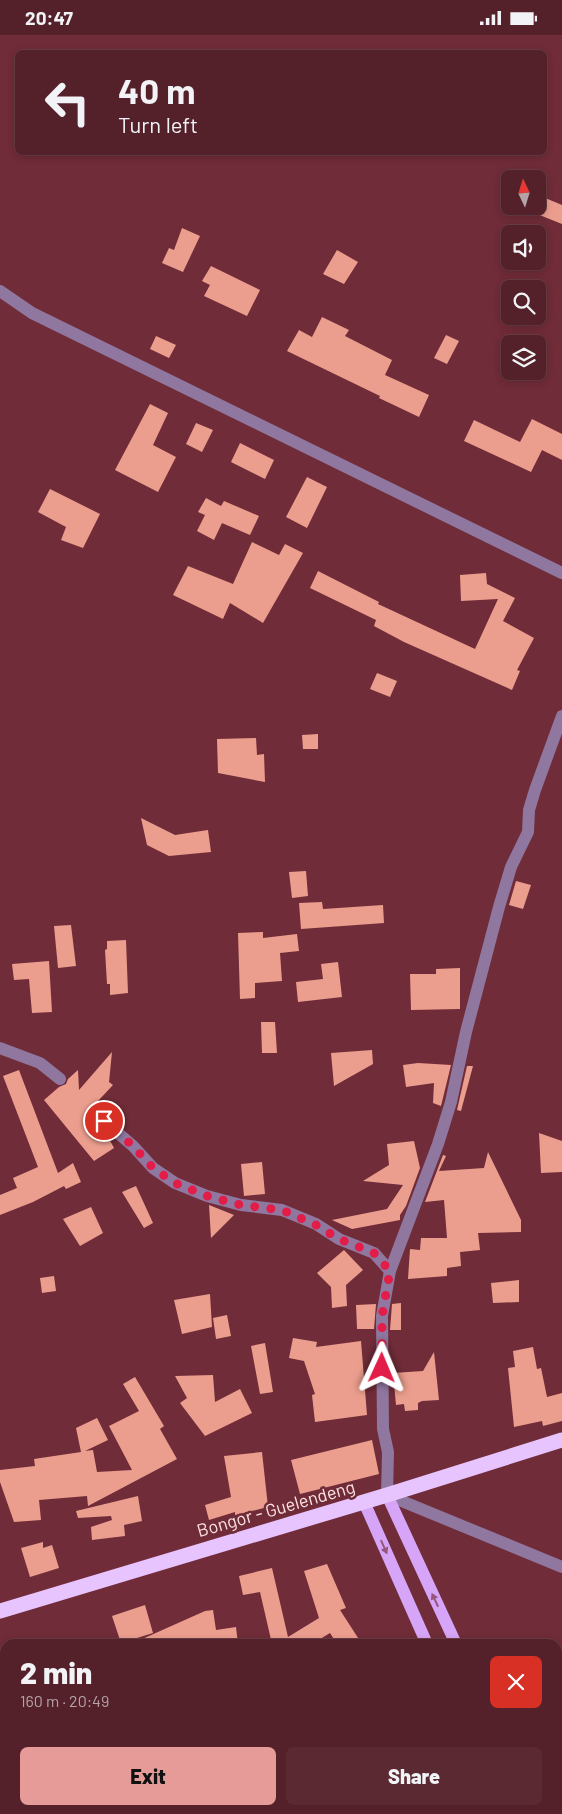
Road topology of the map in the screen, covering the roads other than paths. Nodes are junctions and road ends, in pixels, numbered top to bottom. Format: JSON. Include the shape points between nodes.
{"nodes":[{"id":1,"x":0,"y":291,"type":"edge"},
{"id":2,"x":562,"y":573,"type":"edge"},
{"id":3,"x":562,"y":716,"type":"edge"},
{"id":4,"x":0,"y":1047,"type":"edge"},
{"id":5,"x":60,"y":1079,"type":"dead end"},
{"id":6,"x":104,"y":1121,"type":"dead end"},
{"id":7,"x":390,"y":1271,"type":"junction"},
{"id":8,"x":562,"y":1440,"type":"edge"},
{"id":9,"x":387,"y":1495,"type":"junction"},
{"id":10,"x":364,"y":1502,"type":"junction"},
{"id":11,"x":562,"y":1567,"type":"edge"},
{"id":12,"x":0,"y":1611,"type":"edge"},
{"id":13,"x":425,"y":1639,"type":"edge"},
{"id":14,"x":454,"y":1639,"type":"edge"}],
"edges":[{"from":1,"to":2,"type":"street","via":[[32,313]]},
{"from":3,"to":7,"type":"street","via":[[529,810],[528,832],[511,867],[499,907],[466,1032],[452,1101]]},
{"from":4,"to":5,"type":"street","via":[[40,1063]]},
{"from":6,"to":7,"type":"street","via":[[153,1168],[175,1183],[241,1205],[282,1210],[374,1253]]},
{"from":7,"to":9,"type":"street","via":[[382,1324]]},
{"from":8,"to":9,"type":"highway","name":"Bongor - Guelendeng"},
{"from":9,"to":10,"type":"highway","name":"Bongor - Guelendeng"},
{"from":9,"to":11,"type":"street"},
{"from":14,"to":9,"type":"main road","one_way":true},
{"from":10,"to":12,"type":"highway","name":"Bongor - Guelendeng"},
{"from":10,"to":13,"type":"main road","one_way":true}]}
